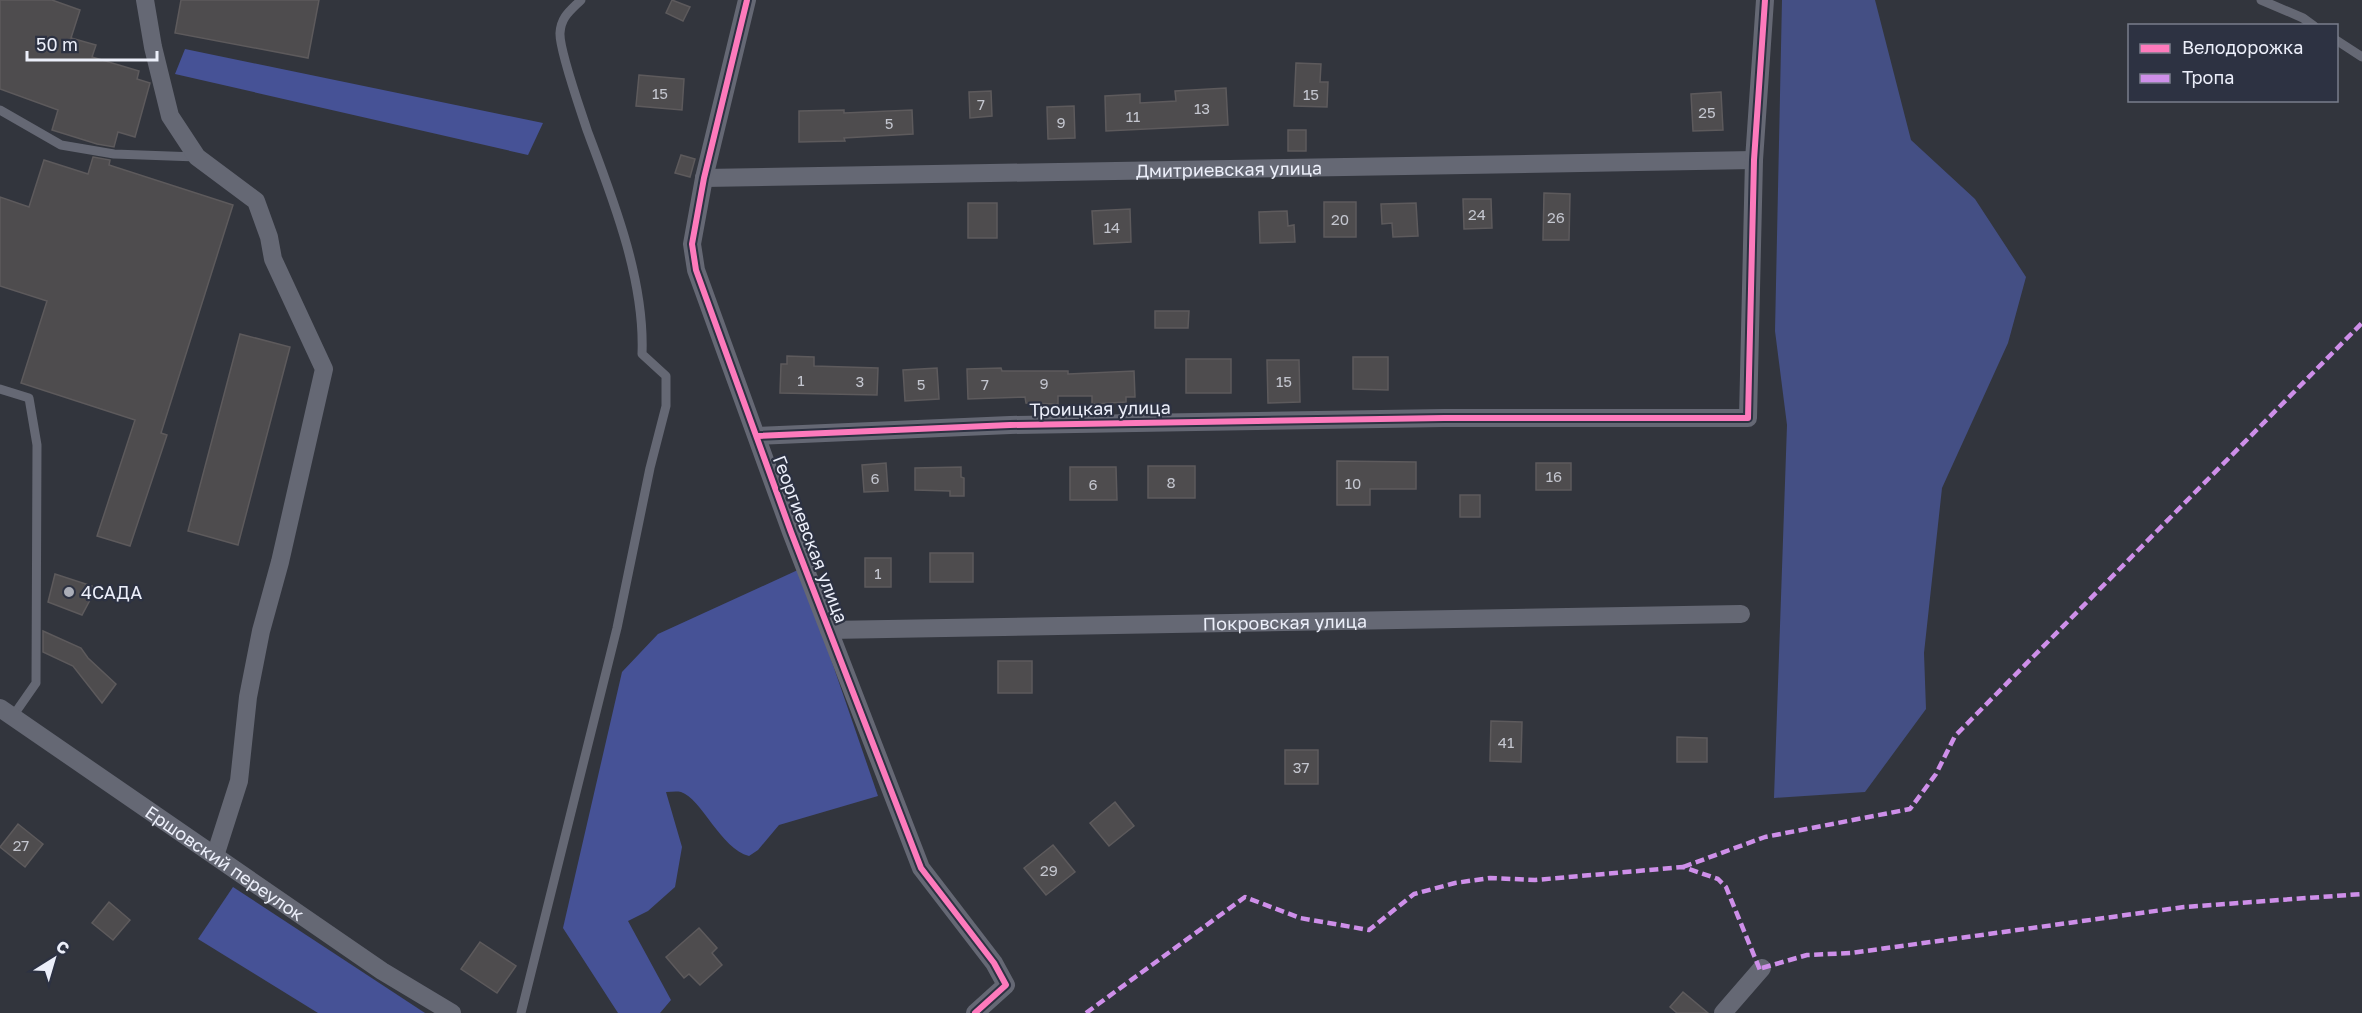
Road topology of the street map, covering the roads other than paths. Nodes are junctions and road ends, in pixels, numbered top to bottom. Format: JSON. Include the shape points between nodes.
{"nodes":[{"id":1,"x":145,"y":0,"type":"edge"},
{"id":2,"x":581,"y":0,"type":"edge"},
{"id":3,"x":747,"y":0,"type":"edge"},
{"id":4,"x":1765,"y":0,"type":"edge"},
{"id":5,"x":2261,"y":0,"type":"edge"},
{"id":6,"x":2311,"y":24,"type":"edge"},
{"id":7,"x":2338,"y":41,"type":"edge"},
{"id":8,"x":2362,"y":57,"type":"edge"},
{"id":9,"x":0,"y":110,"type":"edge"},
{"id":10,"x":197,"y":157,"type":"junction"},
{"id":11,"x":1754,"y":160,"type":"junction"},
{"id":12,"x":704,"y":178,"type":"junction"},
{"id":13,"x":0,"y":389,"type":"edge"},
{"id":14,"x":757,"y":436,"type":"junction"},
{"id":15,"x":1741,"y":614,"type":"dead end"},
{"id":16,"x":829,"y":630,"type":"junction"},
{"id":17,"x":6,"y":712,"type":"edge"},
{"id":18,"x":215,"y":856,"type":"junction"},
{"id":19,"x":1762,"y":968,"type":"dead end"},
{"id":20,"x":452,"y":1013,"type":"edge"},
{"id":21,"x":521,"y":1013,"type":"edge"},
{"id":22,"x":975,"y":1013,"type":"edge"},
{"id":23,"x":1723,"y":1013,"type":"edge"}],
"edges":[{"from":1,"to":10,"type":"street","via":[[170,116]]},
{"from":2,"to":21,"type":"lane","via":[[563,18],[560,36],[634,278],[644,329],[642,354],[666,376],[666,406],[617,628]]},
{"from":3,"to":12,"type":"street","name":"Георгиевская улица"},
{"from":4,"to":11,"type":"street"},
{"from":5,"to":6,"type":"lane"},
{"from":7,"to":8,"type":"lane"},
{"from":9,"to":10,"type":"lane","via":[[61,145],[114,154]]},
{"from":10,"to":18,"type":"street","via":[[256,201],[273,259],[324,369],[261,631],[248,697],[239,781]]},
{"from":11,"to":12,"type":"street","name":"Дмитриевская улица"},
{"from":11,"to":14,"type":"street","name":"Троицкая улица","via":[[1748,418],[1010,425]]},
{"from":12,"to":14,"type":"street","name":"Георгиевская улица","via":[[692,244],[696,270]]},
{"from":13,"to":17,"type":"lane","via":[[29,398],[37,445],[36,683]]},
{"from":14,"to":16,"type":"street","name":"Георгиевская улица"},
{"from":15,"to":16,"type":"street","name":"Покровская улица"},
{"from":16,"to":22,"type":"street","name":"Георгиевская улица","via":[[921,868],[994,963],[1006,985]]},
{"from":17,"to":18,"type":"street","name":"Ершовский переулок"},
{"from":18,"to":20,"type":"street","name":"Ершовский переулок","via":[[382,971]]},
{"from":19,"to":23,"type":"street"}]}
